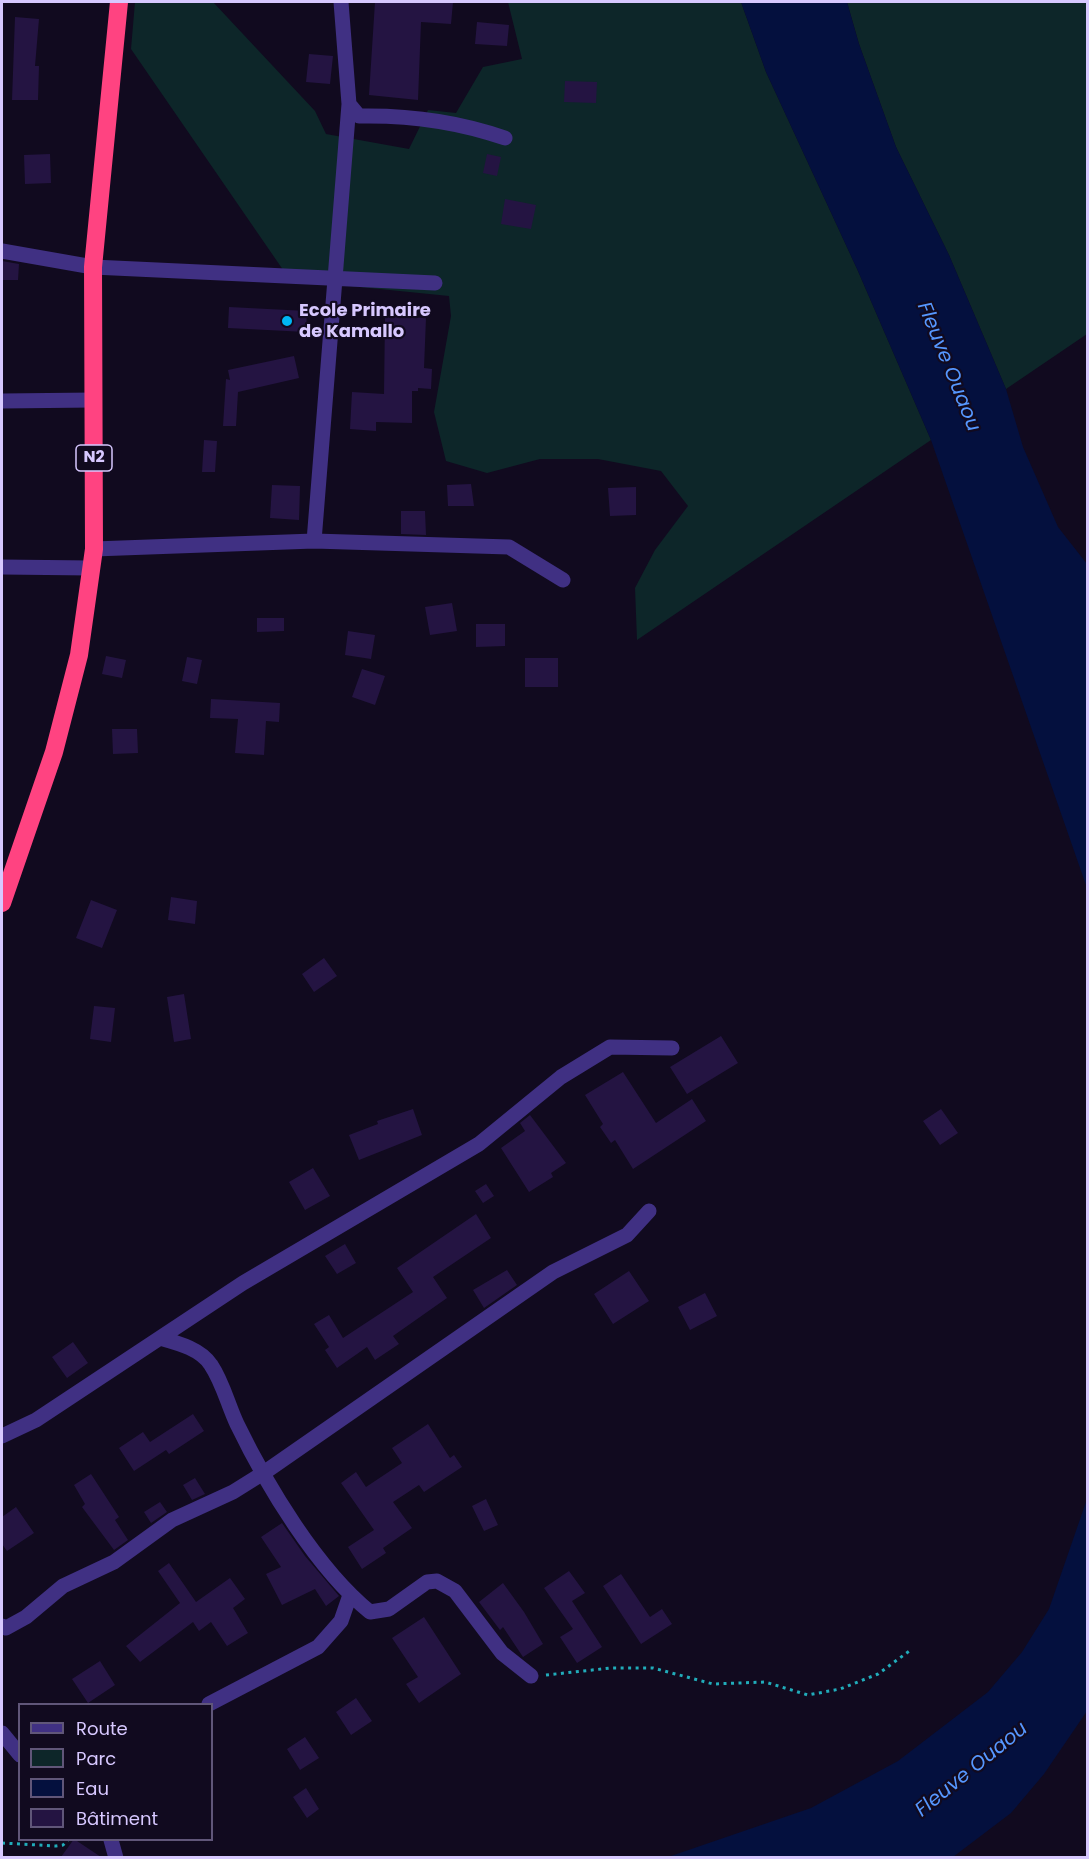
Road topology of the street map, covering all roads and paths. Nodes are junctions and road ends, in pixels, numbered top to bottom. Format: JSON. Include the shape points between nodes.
{"nodes":[{"id":1,"x":119,"y":2,"type":"edge"},
{"id":2,"x":341,"y":2,"type":"edge"},
{"id":3,"x":349,"y":104,"type":"junction"},
{"id":4,"x":504,"y":138,"type":"dead end"},
{"id":5,"x":2,"y":251,"type":"edge"},
{"id":6,"x":93,"y":267,"type":"junction"},
{"id":7,"x":337,"y":277,"type":"junction"},
{"id":8,"x":435,"y":283,"type":"dead end"},
{"id":9,"x":2,"y":400,"type":"edge"},
{"id":10,"x":94,"y":400,"type":"junction"},
{"id":11,"x":314,"y":541,"type":"junction"},
{"id":12,"x":94,"y":549,"type":"junction"},
{"id":13,"x":2,"y":567,"type":"edge"},
{"id":14,"x":91,"y":567,"type":"junction"},
{"id":15,"x":563,"y":580,"type":"dead end"},
{"id":16,"x":2,"y":903,"type":"edge"},
{"id":17,"x":672,"y":1048,"type":"dead end"},
{"id":18,"x":650,"y":1211,"type":"dead end"},
{"id":19,"x":160,"y":1338,"type":"junction"},
{"id":20,"x":2,"y":1436,"type":"edge"},
{"id":21,"x":265,"y":1472,"type":"junction"},
{"id":22,"x":350,"y":1595,"type":"junction"},
{"id":23,"x":3,"y":1629,"type":"edge"},
{"id":24,"x":912,"y":1649,"type":"dead end"},
{"id":25,"x":531,"y":1676,"type":"joint"},
{"id":26,"x":211,"y":1703,"type":"edge"},
{"id":27,"x":2,"y":1733,"type":"edge"},
{"id":28,"x":18,"y":1753,"type":"edge"},
{"id":29,"x":66,"y":1841,"type":"edge"},
{"id":30,"x":112,"y":1841,"type":"edge"},
{"id":31,"x":2,"y":1843,"type":"edge"},
{"id":32,"x":116,"y":1857,"type":"edge"}],
"edges":[{"from":1,"to":6,"type":"highway","number":"N2"},
{"from":2,"to":3,"type":"street"},
{"from":3,"to":4,"type":"street","via":[[358,116],[424,118],[467,125]]},
{"from":3,"to":7,"type":"street"},
{"from":5,"to":6,"type":"street"},
{"from":6,"to":7,"type":"street"},
{"from":6,"to":10,"type":"highway","number":"N2"},
{"from":7,"to":8,"type":"street"},
{"from":7,"to":11,"type":"street"},
{"from":9,"to":10,"type":"street"},
{"from":10,"to":12,"type":"highway","number":"N2"},
{"from":11,"to":12,"type":"street"},
{"from":11,"to":15,"type":"street","via":[[509,546]]},
{"from":12,"to":14,"type":"highway","number":"N2"},
{"from":13,"to":14,"type":"street"},
{"from":14,"to":16,"type":"highway","number":"N2","via":[[79,655],[56,741]]},
{"from":17,"to":19,"type":"street","via":[[610,1047],[561,1077],[479,1144],[243,1283]]},
{"from":18,"to":21,"type":"street","via":[[627,1235],[553,1272]]},
{"from":19,"to":20,"type":"street","via":[[36,1420]]},
{"from":19,"to":21,"type":"street","via":[[186,1345],[211,1364],[237,1424]]},
{"from":21,"to":22,"type":"street","via":[[286,1511]]},
{"from":21,"to":23,"type":"street","via":[[233,1492],[172,1520],[114,1562],[63,1586],[26,1617]]},
{"from":22,"to":25,"type":"street","via":[[370,1612],[389,1609],[427,1582],[437,1581],[455,1591],[502,1653]]},
{"from":22,"to":26,"type":"street","via":[[340,1621],[318,1647]]},
{"from":24,"to":25,"type":"path","via":[[878,1674],[840,1689],[808,1695],[765,1682],[713,1684],[653,1668]]},
{"from":27,"to":28,"type":"street"},
{"from":29,"to":31,"type":"path","via":[[56,1846]]},
{"from":30,"to":32,"type":"street"}]}
